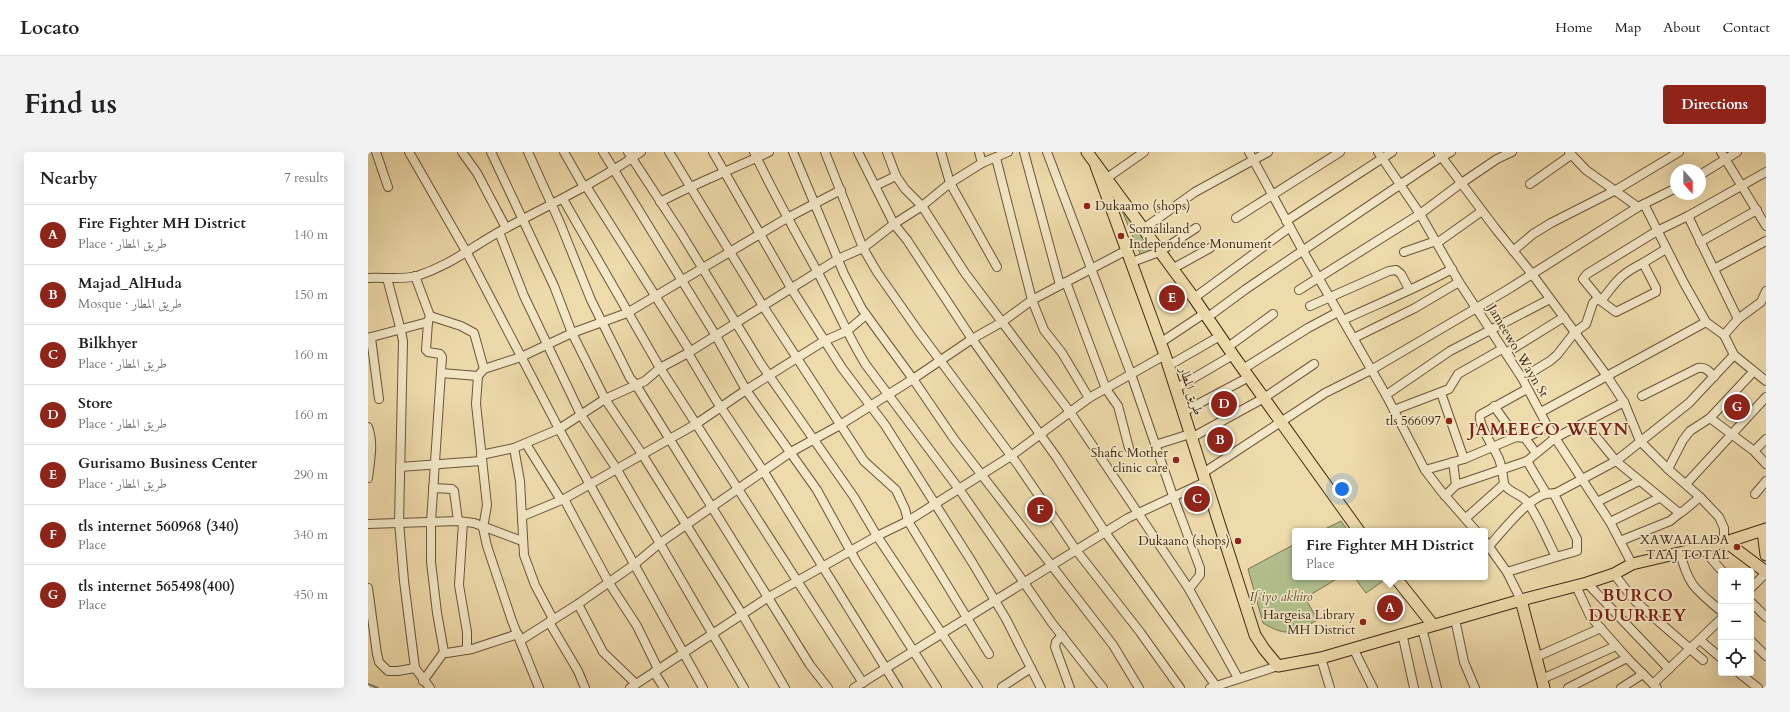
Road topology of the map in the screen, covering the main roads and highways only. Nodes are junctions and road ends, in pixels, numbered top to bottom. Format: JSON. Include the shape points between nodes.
{"nodes":[{"id":1,"x":1087,"y":152,"type":"edge"},
{"id":2,"x":1096,"y":166,"type":"junction"},
{"id":3,"x":1357,"y":528,"type":"edge"},
{"id":4,"x":1764,"y":530,"type":"edge"},
{"id":5,"x":1725,"y":541,"type":"junction"},
{"id":6,"x":1766,"y":555,"type":"edge"},
{"id":7,"x":1766,"y":573,"type":"edge"},
{"id":8,"x":1397,"y":580,"type":"edge"},
{"id":9,"x":1521,"y":600,"type":"junction"},
{"id":10,"x":1427,"y":627,"type":"junction"},
{"id":11,"x":1543,"y":683,"type":"edge"}],
"edges":[{"from":1,"to":2,"type":"main road","name":"طريق المطار"},
{"from":2,"to":3,"type":"main road","name":"طريق المطار","via":[[1194,298]]},
{"from":2,"to":10,"type":"main road","name":"طريق المطار","via":[[1166,360],[1255,635],[1264,650],[1278,666],[1321,658]]},
{"from":4,"to":5,"type":"main road"},
{"from":4,"to":6,"type":"main road"},
{"from":5,"to":7,"type":"main road"},
{"from":5,"to":9,"type":"main road","via":[[1632,564],[1614,574]]},
{"from":8,"to":10,"type":"main road"},
{"from":9,"to":10,"type":"main road"},
{"from":9,"to":11,"type":"main road"}]}
